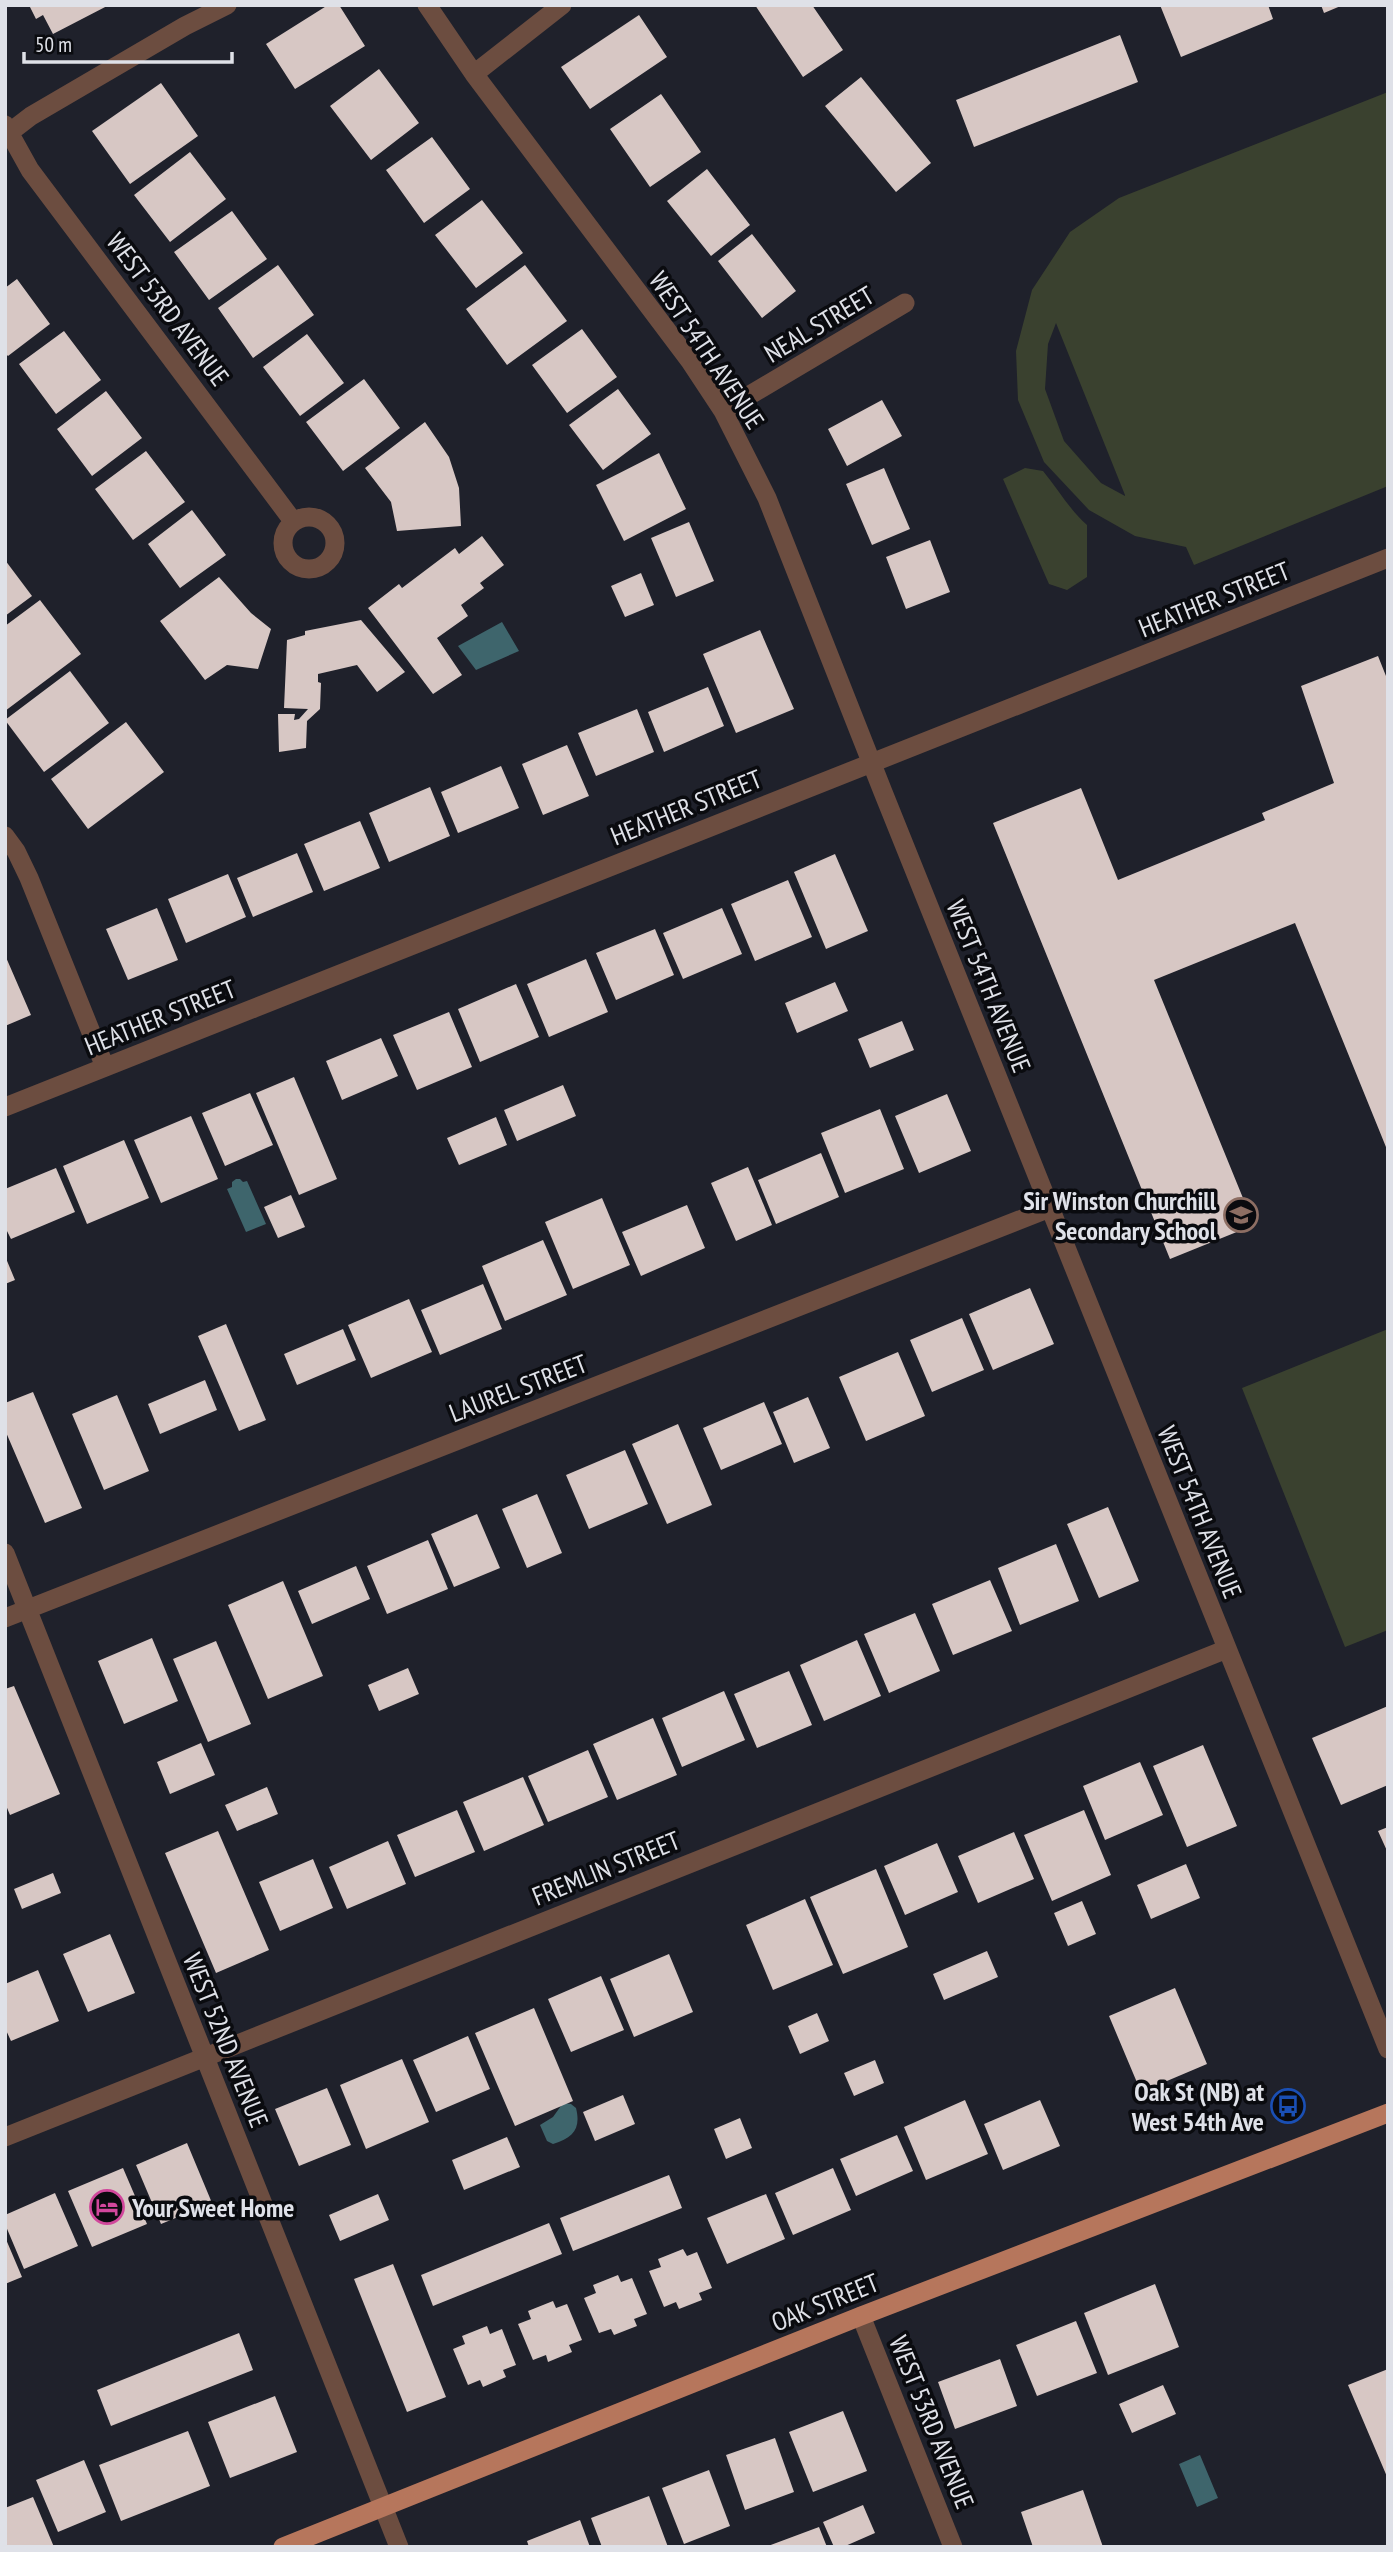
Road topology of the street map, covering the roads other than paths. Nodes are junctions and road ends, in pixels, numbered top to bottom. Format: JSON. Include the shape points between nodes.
{"nodes":[{"id":1,"x":227,"y":5,"type":"edge"},
{"id":2,"x":427,"y":5,"type":"edge"},
{"id":3,"x":562,"y":5,"type":"edge"},
{"id":4,"x":474,"y":74,"type":"junction"},
{"id":5,"x":7,"y":131,"type":"edge"},
{"id":6,"x":905,"y":303,"type":"dead end"},
{"id":7,"x":723,"y":411,"type":"junction"},
{"id":8,"x":293,"y":521,"type":"dead end"},
{"id":9,"x":1388,"y":558,"type":"edge"},
{"id":10,"x":871,"y":762,"type":"junction"},
{"id":11,"x":5,"y":836,"type":"edge"},
{"id":12,"x":105,"y":1067,"type":"junction"},
{"id":13,"x":5,"y":1107,"type":"edge"},
{"id":14,"x":1050,"y":1208,"type":"junction"},
{"id":15,"x":5,"y":1553,"type":"edge"},
{"id":16,"x":28,"y":1609,"type":"junction"},
{"id":17,"x":5,"y":1618,"type":"edge"},
{"id":18,"x":1227,"y":1649,"type":"junction"},
{"id":19,"x":1388,"y":2049,"type":"edge"},
{"id":20,"x":204,"y":2057,"type":"junction"},
{"id":21,"x":1388,"y":2113,"type":"edge"},
{"id":22,"x":5,"y":2137,"type":"edge"},
{"id":23,"x":861,"y":2316,"type":"junction"},
{"id":24,"x":382,"y":2507,"type":"junction"},
{"id":25,"x":283,"y":2547,"type":"edge"},
{"id":26,"x":399,"y":2547,"type":"edge"},
{"id":27,"x":953,"y":2547,"type":"edge"}],
"edges":[{"from":1,"to":5,"type":"street"},
{"from":2,"to":4,"type":"street","name":"WEST 54TH AVENUE"},
{"from":3,"to":4,"type":"street"},
{"from":4,"to":7,"type":"street","name":"WEST 54TH AVENUE"},
{"from":5,"to":8,"type":"street","name":"WEST 53RD AVENUE","via":[[30,170]]},
{"from":6,"to":7,"type":"street","name":"NEAL STREET"},
{"from":7,"to":10,"type":"street","name":"WEST 54TH AVENUE","via":[[767,498]]},
{"from":9,"to":10,"type":"street","name":"HEATHER STREET"},
{"from":10,"to":12,"type":"street","name":"HEATHER STREET"},
{"from":10,"to":14,"type":"street","name":"WEST 54TH AVENUE"},
{"from":11,"to":12,"type":"street","via":[[29,878]]},
{"from":12,"to":13,"type":"street","name":"HEATHER STREET"},
{"from":14,"to":16,"type":"street","name":"LAUREL STREET"},
{"from":14,"to":18,"type":"street","name":"WEST 54TH AVENUE"},
{"from":15,"to":16,"type":"street","name":"WEST 52ND AVENUE"},
{"from":16,"to":17,"type":"street","name":"LAUREL STREET"},
{"from":16,"to":20,"type":"street","name":"WEST 52ND AVENUE"},
{"from":18,"to":19,"type":"street","name":"WEST 54TH AVENUE"},
{"from":18,"to":20,"type":"street","name":"FREMLIN STREET"},
{"from":20,"to":22,"type":"street","name":"FREMLIN STREET"},
{"from":20,"to":24,"type":"street","name":"WEST 52ND AVENUE"},
{"from":21,"to":23,"type":"main road","name":"OAK STREET"},
{"from":23,"to":24,"type":"main road","name":"OAK STREET"},
{"from":23,"to":27,"type":"street","name":"WEST 53RD AVENUE"},
{"from":24,"to":25,"type":"main road","name":"OAK STREET"},
{"from":24,"to":26,"type":"street","name":"WEST 52ND AVENUE"}]}
